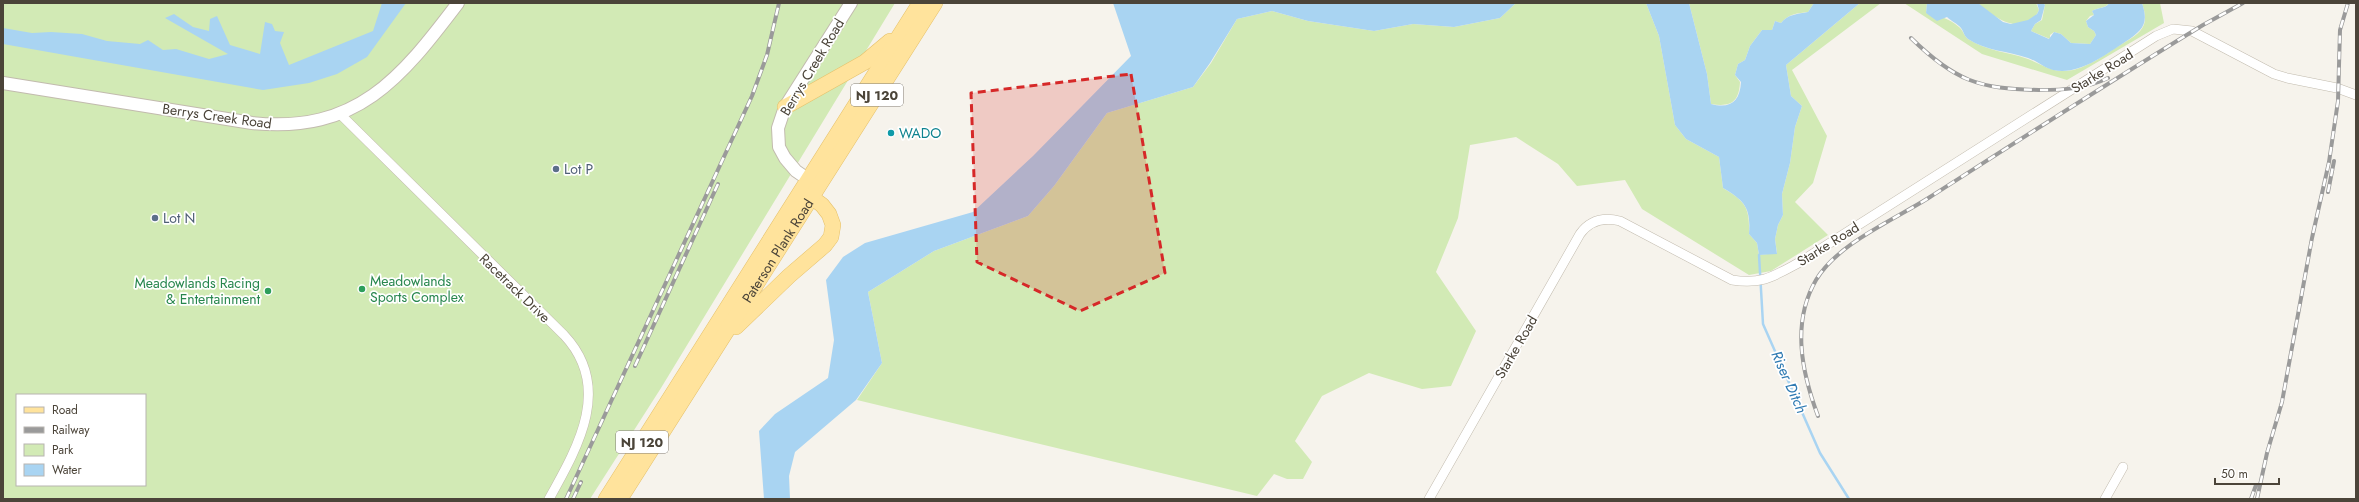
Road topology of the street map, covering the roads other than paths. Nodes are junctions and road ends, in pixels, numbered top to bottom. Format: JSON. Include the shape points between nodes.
{"nodes":[{"id":1,"x":458,"y":3,"type":"edge"},
{"id":2,"x":851,"y":3,"type":"edge"},
{"id":3,"x":920,"y":3,"type":"edge"},
{"id":4,"x":934,"y":3,"type":"edge"},
{"id":5,"x":906,"y":26,"type":"junction"},
{"id":6,"x":3,"y":82,"type":"edge"},
{"id":7,"x":2356,"y":95,"type":"edge"},
{"id":8,"x":785,"y":107,"type":"junction"},
{"id":9,"x":339,"y":114,"type":"junction"},
{"id":10,"x":810,"y":188,"type":"junction"},
{"id":11,"x":718,"y":344,"type":"junction"},
{"id":12,"x":2122,"y":467,"type":"dead end"},
{"id":13,"x":549,"y":499,"type":"edge"},
{"id":14,"x":606,"y":499,"type":"edge"},
{"id":15,"x":620,"y":499,"type":"edge"},
{"id":16,"x":1429,"y":499,"type":"edge"},
{"id":17,"x":2105,"y":499,"type":"edge"}],
"edges":[{"from":1,"to":9,"type":"street","name":"Berrys Creek Road","via":[[417,56],[396,78],[366,101]]},
{"from":2,"to":8,"type":"street","name":"Berrys Creek Road"},
{"from":3,"to":5,"type":"main road","name":"Paterson Plank Road","number":"NJ 120"},
{"from":4,"to":10,"type":"main road","name":"Paterson Plank Road","number":"NJ 120"},
{"from":5,"to":8,"type":"main road","via":[[865,62]]},
{"from":5,"to":10,"type":"main road","name":"Paterson Plank Road","number":"NJ 120"},
{"from":6,"to":9,"type":"street","name":"Berrys Creek Road","via":[[264,124],[298,123]]},
{"from":7,"to":16,"type":"street","name":"Starke Road","via":[[2337,88],[2274,74],[2192,31],[2182,29],[2164,32],[1800,262],[1779,274],[1757,282],[1732,280],[1620,221],[1595,221],[1580,234]]},
{"from":8,"to":10,"type":"street","name":"Berrys Creek Road","via":[[778,128],[779,147],[788,163]]},
{"from":9,"to":13,"type":"street","name":"Racetrack Drive","via":[[564,335],[578,354],[588,381],[588,410],[583,429]]},
{"from":10,"to":11,"type":"main road","name":"Paterson Plank Road","number":"NJ 120"},
{"from":10,"to":11,"type":"main road","via":[[832,219],[832,231],[828,241]]},
{"from":10,"to":14,"type":"main road","name":"Paterson Plank Road","number":"NJ 120"},
{"from":11,"to":15,"type":"main road","name":"Paterson Plank Road","number":"NJ 120"},
{"from":12,"to":17,"type":"street"}]}
